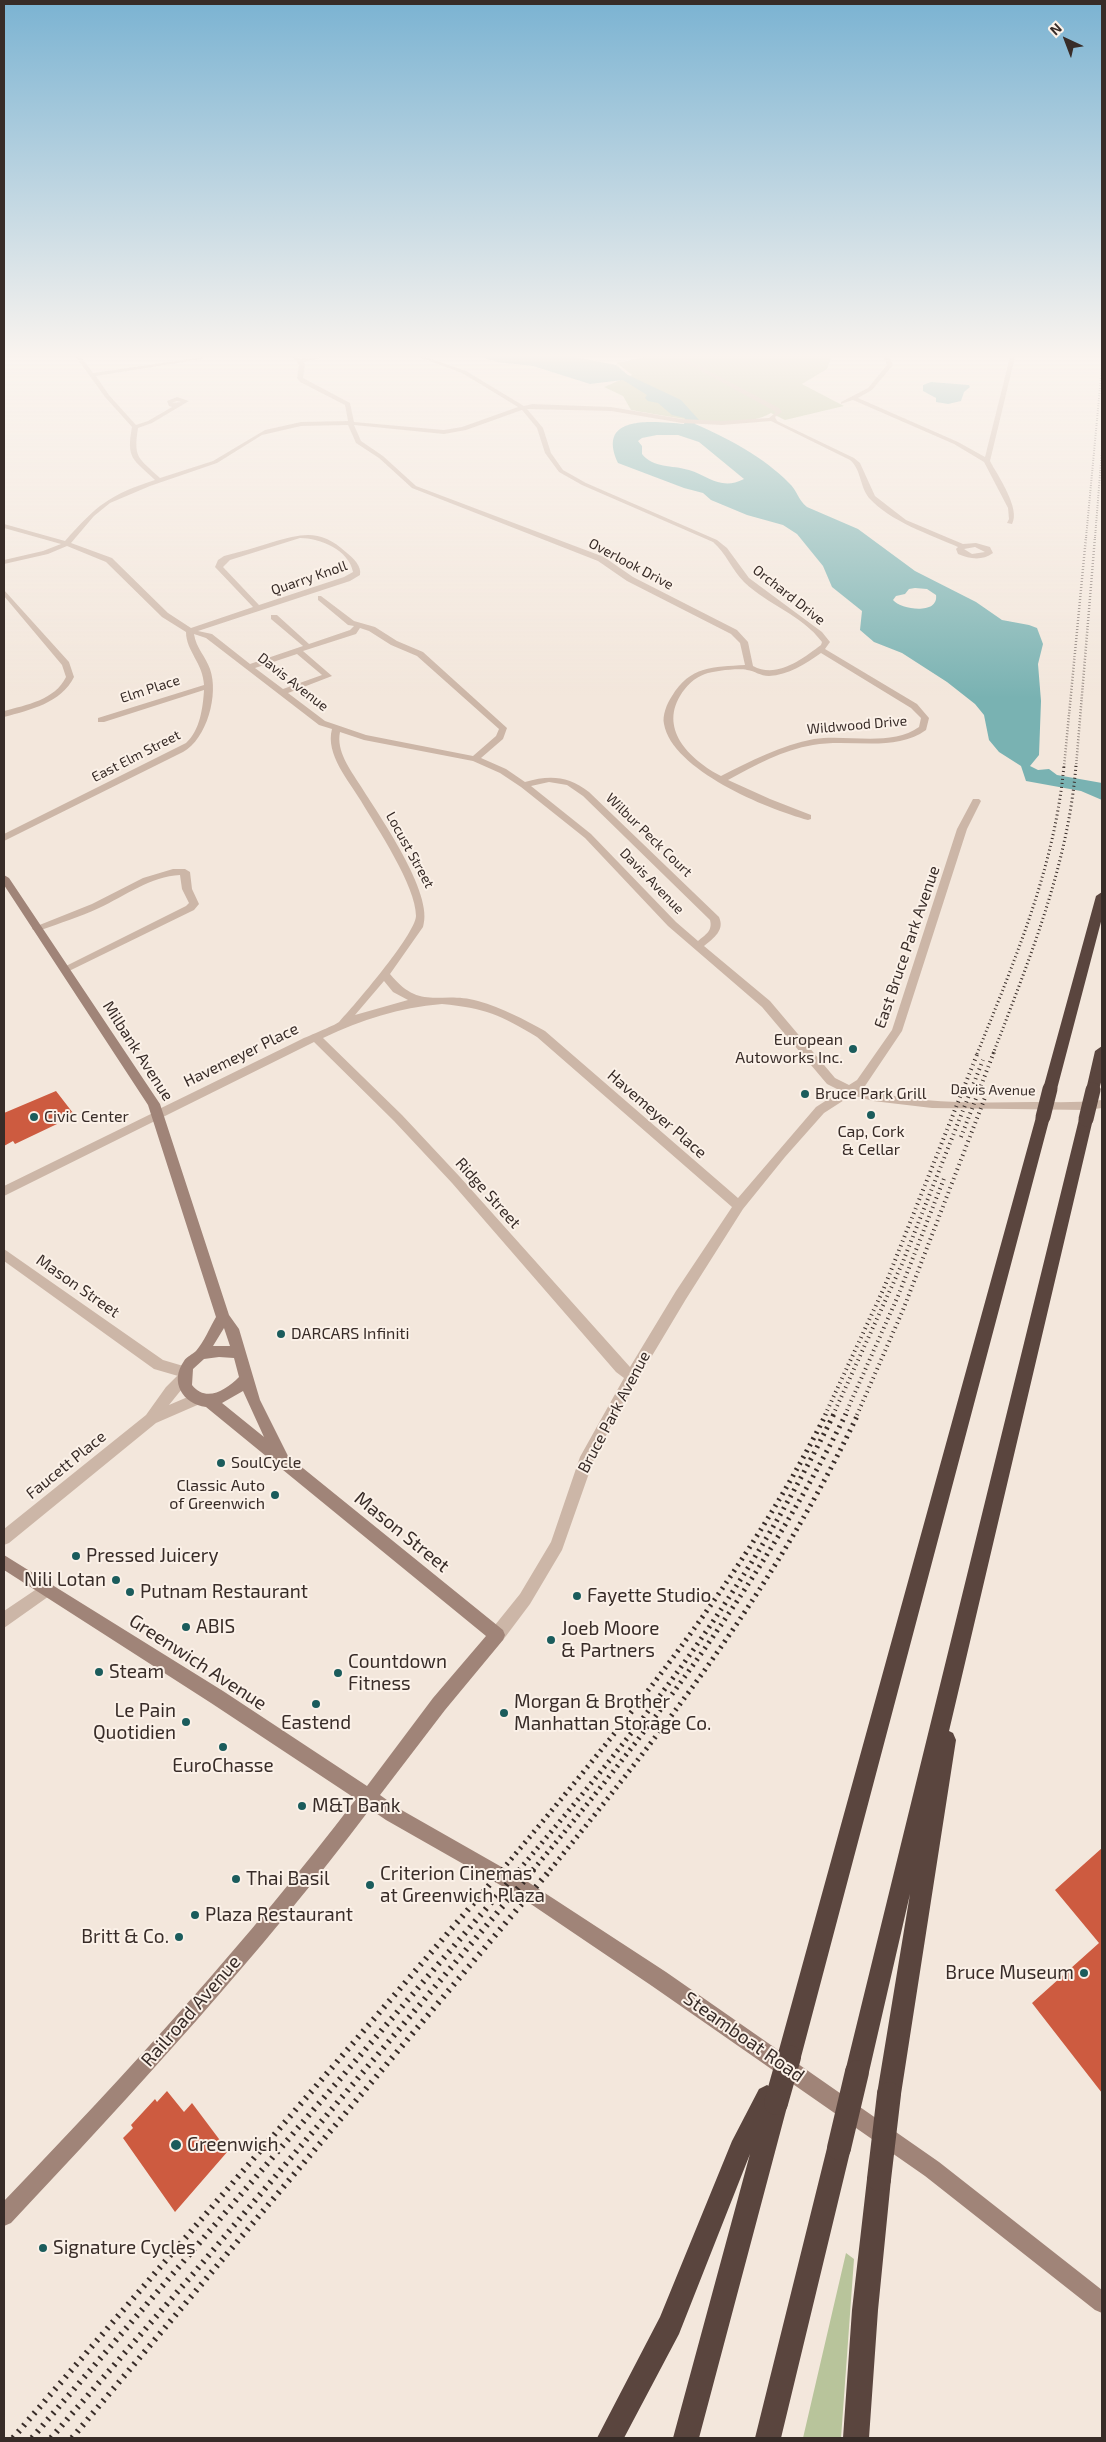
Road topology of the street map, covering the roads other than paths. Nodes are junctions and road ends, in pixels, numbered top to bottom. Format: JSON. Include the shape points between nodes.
{"nodes":[{"id":1,"x":149,"y":471,"type":"edge"},
{"id":2,"x":187,"y":471,"type":"edge"},
{"id":3,"x":396,"y":471,"type":"edge"},
{"id":4,"x":561,"y":471,"type":"edge"},
{"id":5,"x":860,"y":471,"type":"edge"},
{"id":6,"x":992,"y":471,"type":"edge"},
{"id":7,"x":159,"y":480,"type":"junction"},
{"id":8,"x":1010,"y":523,"type":"dead end"},
{"id":9,"x":4,"y":526,"type":"edge"},
{"id":10,"x":67,"y":543,"type":"junction"},
{"id":11,"x":962,"y":546,"type":"dead end"},
{"id":12,"x":4,"y":562,"type":"edge"},
{"id":13,"x":4,"y":592,"type":"edge"},
{"id":14,"x":321,"y":598,"type":"dead end"},
{"id":15,"x":258,"y":608,"type":"junction"},
{"id":16,"x":274,"y":618,"type":"dead end"},
{"id":17,"x":358,"y":626,"type":"junction"},
{"id":18,"x":190,"y":631,"type":"junction"},
{"id":19,"x":308,"y":647,"type":"junction"},
{"id":20,"x":820,"y":649,"type":"junction"},
{"id":21,"x":297,"y":650,"type":"junction"},
{"id":22,"x":249,"y":667,"type":"junction"},
{"id":23,"x":749,"y":667,"type":"junction"},
{"id":24,"x":208,"y":686,"type":"junction"},
{"id":25,"x":281,"y":692,"type":"junction"},
{"id":26,"x":4,"y":714,"type":"edge"},
{"id":27,"x":101,"y":720,"type":"dead end"},
{"id":28,"x":336,"y":730,"type":"junction"},
{"id":29,"x":474,"y":759,"type":"junction"},
{"id":30,"x":721,"y":780,"type":"junction"},
{"id":31,"x":524,"y":784,"type":"junction"},
{"id":32,"x":976,"y":801,"type":"dead end"},
{"id":33,"x":808,"y":817,"type":"dead end"},
{"id":34,"x":4,"y":838,"type":"edge"},
{"id":35,"x":4,"y":878,"type":"edge"},
{"id":36,"x":1102,"y":896,"type":"edge"},
{"id":37,"x":37,"y":928,"type":"junction"},
{"id":38,"x":698,"y":946,"type":"junction"},
{"id":39,"x":65,"y":969,"type":"junction"},
{"id":40,"x":384,"y":974,"type":"junction"},
{"id":41,"x":422,"y":1001,"type":"junction"},
{"id":42,"x":338,"y":1026,"type":"junction"},
{"id":43,"x":315,"y":1037,"type":"junction"},
{"id":44,"x":1102,"y":1051,"type":"edge"},
{"id":45,"x":850,"y":1091,"type":"junction"},
{"id":46,"x":1096,"y":1109,"type":"edge"},
{"id":47,"x":159,"y":1114,"type":"junction"},
{"id":48,"x":4,"y":1191,"type":"edge"},
{"id":49,"x":739,"y":1206,"type":"junction"},
{"id":50,"x":4,"y":1254,"type":"edge"},
{"id":51,"x":223,"y":1317,"type":"junction"},
{"id":52,"x":239,"y":1353,"type":"junction"},
{"id":53,"x":201,"y":1354,"type":"junction"},
{"id":54,"x":184,"y":1375,"type":"junction"},
{"id":55,"x":631,"y":1376,"type":"junction"},
{"id":56,"x":247,"y":1379,"type":"junction"},
{"id":57,"x":203,"y":1400,"type":"junction"},
{"id":58,"x":151,"y":1419,"type":"junction"},
{"id":59,"x":282,"y":1459,"type":"junction"},
{"id":60,"x":4,"y":1538,"type":"edge"},
{"id":61,"x":4,"y":1562,"type":"edge"},
{"id":62,"x":47,"y":1589,"type":"junction"},
{"id":63,"x":4,"y":1620,"type":"edge"},
{"id":64,"x":965,"y":1623,"type":"junction"},
{"id":65,"x":497,"y":1636,"type":"junction"},
{"id":66,"x":369,"y":1798,"type":"junction"},
{"id":67,"x":772,"y":2100,"type":"junction"},
{"id":68,"x":4,"y":2216,"type":"edge"},
{"id":69,"x":1102,"y":2303,"type":"edge"},
{"id":70,"x":610,"y":2438,"type":"edge"},
{"id":71,"x":686,"y":2438,"type":"edge"},
{"id":72,"x":768,"y":2438,"type":"edge"},
{"id":73,"x":856,"y":2438,"type":"edge"}],
"edges":[{"from":1,"to":7,"type":"street"},
{"from":2,"to":7,"type":"street"},
{"from":3,"to":23,"type":"street","name":"Overlook Drive","via":[[422,492],[601,559],[637,583],[734,632],[744,642]]},
{"from":4,"to":20,"type":"street","name":"Orchard Drive","via":[[724,547],[749,583],[823,637],[826,642]]},
{"from":5,"to":11,"type":"street","via":[[872,497],[904,521]]},
{"from":6,"to":8,"type":"street","via":[[1011,508]]},
{"from":7,"to":10,"type":"street","via":[[106,503]]},
{"from":9,"to":10,"type":"street"},
{"from":10,"to":12,"type":"street"},
{"from":10,"to":18,"type":"street","via":[[109,560],[151,604]]},
{"from":13,"to":26,"type":"street","via":[[66,664],[70,677],[66,686],[51,697]]},
{"from":14,"to":17,"type":"street"},
{"from":15,"to":15,"type":"street","name":"Quarry Knoll","via":[[347,579],[358,570],[328,541],[308,536],[285,539],[221,562],[221,570]]},
{"from":15,"to":18,"type":"street","name":"Quarry Knoll"},
{"from":16,"to":19,"type":"street"},
{"from":17,"to":19,"type":"street","via":[[353,632]]},
{"from":17,"to":29,"type":"street","via":[[372,629],[420,654],[503,728],[500,737]]},
{"from":18,"to":22,"type":"street","name":"Davis Avenue","via":[[209,636]]},
{"from":18,"to":24,"type":"street","name":"East Elm Street","via":[[189,638],[207,670]]},
{"from":19,"to":21,"type":"street"},
{"from":20,"to":23,"type":"street","via":[[782,671],[758,672]]},
{"from":20,"to":30,"type":"street","name":"Wildwood Drive","via":[[914,706],[926,718],[923,728],[906,737],[806,743],[779,752]]},
{"from":21,"to":22,"type":"street"},
{"from":21,"to":25,"type":"street","via":[[328,676]]},
{"from":22,"to":25,"type":"street","name":"Davis Avenue"},
{"from":23,"to":30,"type":"street","via":[[695,674],[683,684],[668,709],[668,730],[677,743],[697,765]]},
{"from":24,"to":27,"type":"street","name":"Elm Place"},
{"from":24,"to":34,"type":"street","name":"East Elm Street","via":[[202,723],[195,740],[189,745]]},
{"from":25,"to":28,"type":"street","name":"Davis Avenue","via":[[315,719]]},
{"from":28,"to":29,"type":"street","name":"Davis Avenue"},
{"from":28,"to":40,"type":"street","name":"Locust Street","via":[[334,738],[340,757],[420,900],[420,922]]},
{"from":29,"to":31,"type":"street","name":"Davis Avenue"},
{"from":30,"to":33,"type":"street","via":[[736,790]]},
{"from":31,"to":38,"type":"street","name":"Davis Avenue","via":[[588,836],[647,900]]},
{"from":31,"to":38,"type":"street","name":"Wilbur Peck Court","via":[[556,778],[574,784],[586,794],[715,919],[716,931]]},
{"from":32,"to":45,"type":"street","name":"East Bruce Park Avenue","via":[[962,829],[897,1032],[861,1083]]},
{"from":35,"to":37,"type":"main road","name":"Milbank Avenue"},
{"from":36,"to":67,"type":"highway","bridge":true,"via":[[789,2057]]},
{"from":37,"to":39,"type":"main road","name":"Milbank Avenue"},
{"from":37,"to":39,"type":"street","via":[[84,911],[145,880],[185,872],[187,889],[194,904],[190,908]]},
{"from":38,"to":45,"type":"street","name":"Davis Avenue","via":[[766,1004],[831,1081]]},
{"from":39,"to":47,"type":"main road","name":"Milbank Avenue"},
{"from":40,"to":41,"type":"street","name":"Havemeyer Place","via":[[403,995]]},
{"from":40,"to":42,"type":"street","name":"Locust Street","via":[[361,1004]]},
{"from":41,"to":42,"type":"street","name":"Havemeyer Place","via":[[386,1008]]},
{"from":41,"to":49,"type":"street","name":"Havemeyer Place","via":[[478,1003],[526,1023]]},
{"from":42,"to":43,"type":"street","name":"Havemeyer Place"},
{"from":43,"to":47,"type":"street","name":"Havemeyer Place"},
{"from":43,"to":55,"type":"street","name":"Ridge Street","via":[[456,1180]]},
{"from":44,"to":46,"type":"highway","bridge":true,"via":[[1093,1090]]},
{"from":45,"to":46,"type":"street","name":"Davis Avenue","via":[[948,1105]]},
{"from":45,"to":49,"type":"street","name":"Bruce Park Avenue","via":[[820,1110]]},
{"from":46,"to":64,"type":"highway"},
{"from":47,"to":48,"type":"street","name":"Havemeyer Place"},
{"from":47,"to":51,"type":"main road","name":"Milbank Avenue"},
{"from":49,"to":55,"type":"street","name":"Bruce Park Avenue"},
{"from":50,"to":54,"type":"street","name":"Mason Street","via":[[160,1365]]},
{"from":51,"to":52,"type":"main road","name":"Milbank Avenue","via":[[232,1328]]},
{"from":51,"to":53,"type":"main road"},
{"from":52,"to":53,"type":"main road","via":[[213,1350]]},
{"from":52,"to":56,"type":"main road","name":"Mason Street"},
{"from":53,"to":54,"type":"main road","via":[[189,1363]]},
{"from":54,"to":57,"type":"main road","name":"Mason Street","via":[[188,1392]]},
{"from":54,"to":58,"type":"street","name":"Faucett Place"},
{"from":55,"to":65,"type":"street","name":"Bruce Park Avenue","via":[[587,1457],[557,1545],[525,1599]]},
{"from":56,"to":57,"type":"main road","via":[[221,1399]]},
{"from":56,"to":59,"type":"main road","name":"Mason Street","via":[[260,1416]]},
{"from":57,"to":58,"type":"street","name":"Faucett Place"},
{"from":57,"to":59,"type":"main road","name":"Mason Street"},
{"from":58,"to":60,"type":"street","name":"Faucett Place"},
{"from":59,"to":65,"type":"main road","name":"Mason Street"},
{"from":61,"to":62,"type":"main road","name":"Greenwich Avenue"},
{"from":62,"to":63,"type":"street"},
{"from":62,"to":66,"type":"main road","name":"Greenwich Avenue"},
{"from":64,"to":72,"type":"highway","bridge":true},
{"from":64,"to":73,"type":"highway","bridge":true,"via":[[890,2094],[865,2310]]},
{"from":65,"to":66,"type":"main road","name":"Bruce Park Avenue","via":[[439,1704]]},
{"from":66,"to":68,"type":"main road","name":"Railroad Avenue","via":[[311,1873],[114,2100]]},
{"from":66,"to":69,"type":"main road","name":"Steamboat Road","via":[[413,1827],[522,1888],[746,2038],[932,2170]]},
{"from":67,"to":70,"type":"highway","via":[[740,2149],[670,2325]]},
{"from":67,"to":71,"type":"highway"}]}
